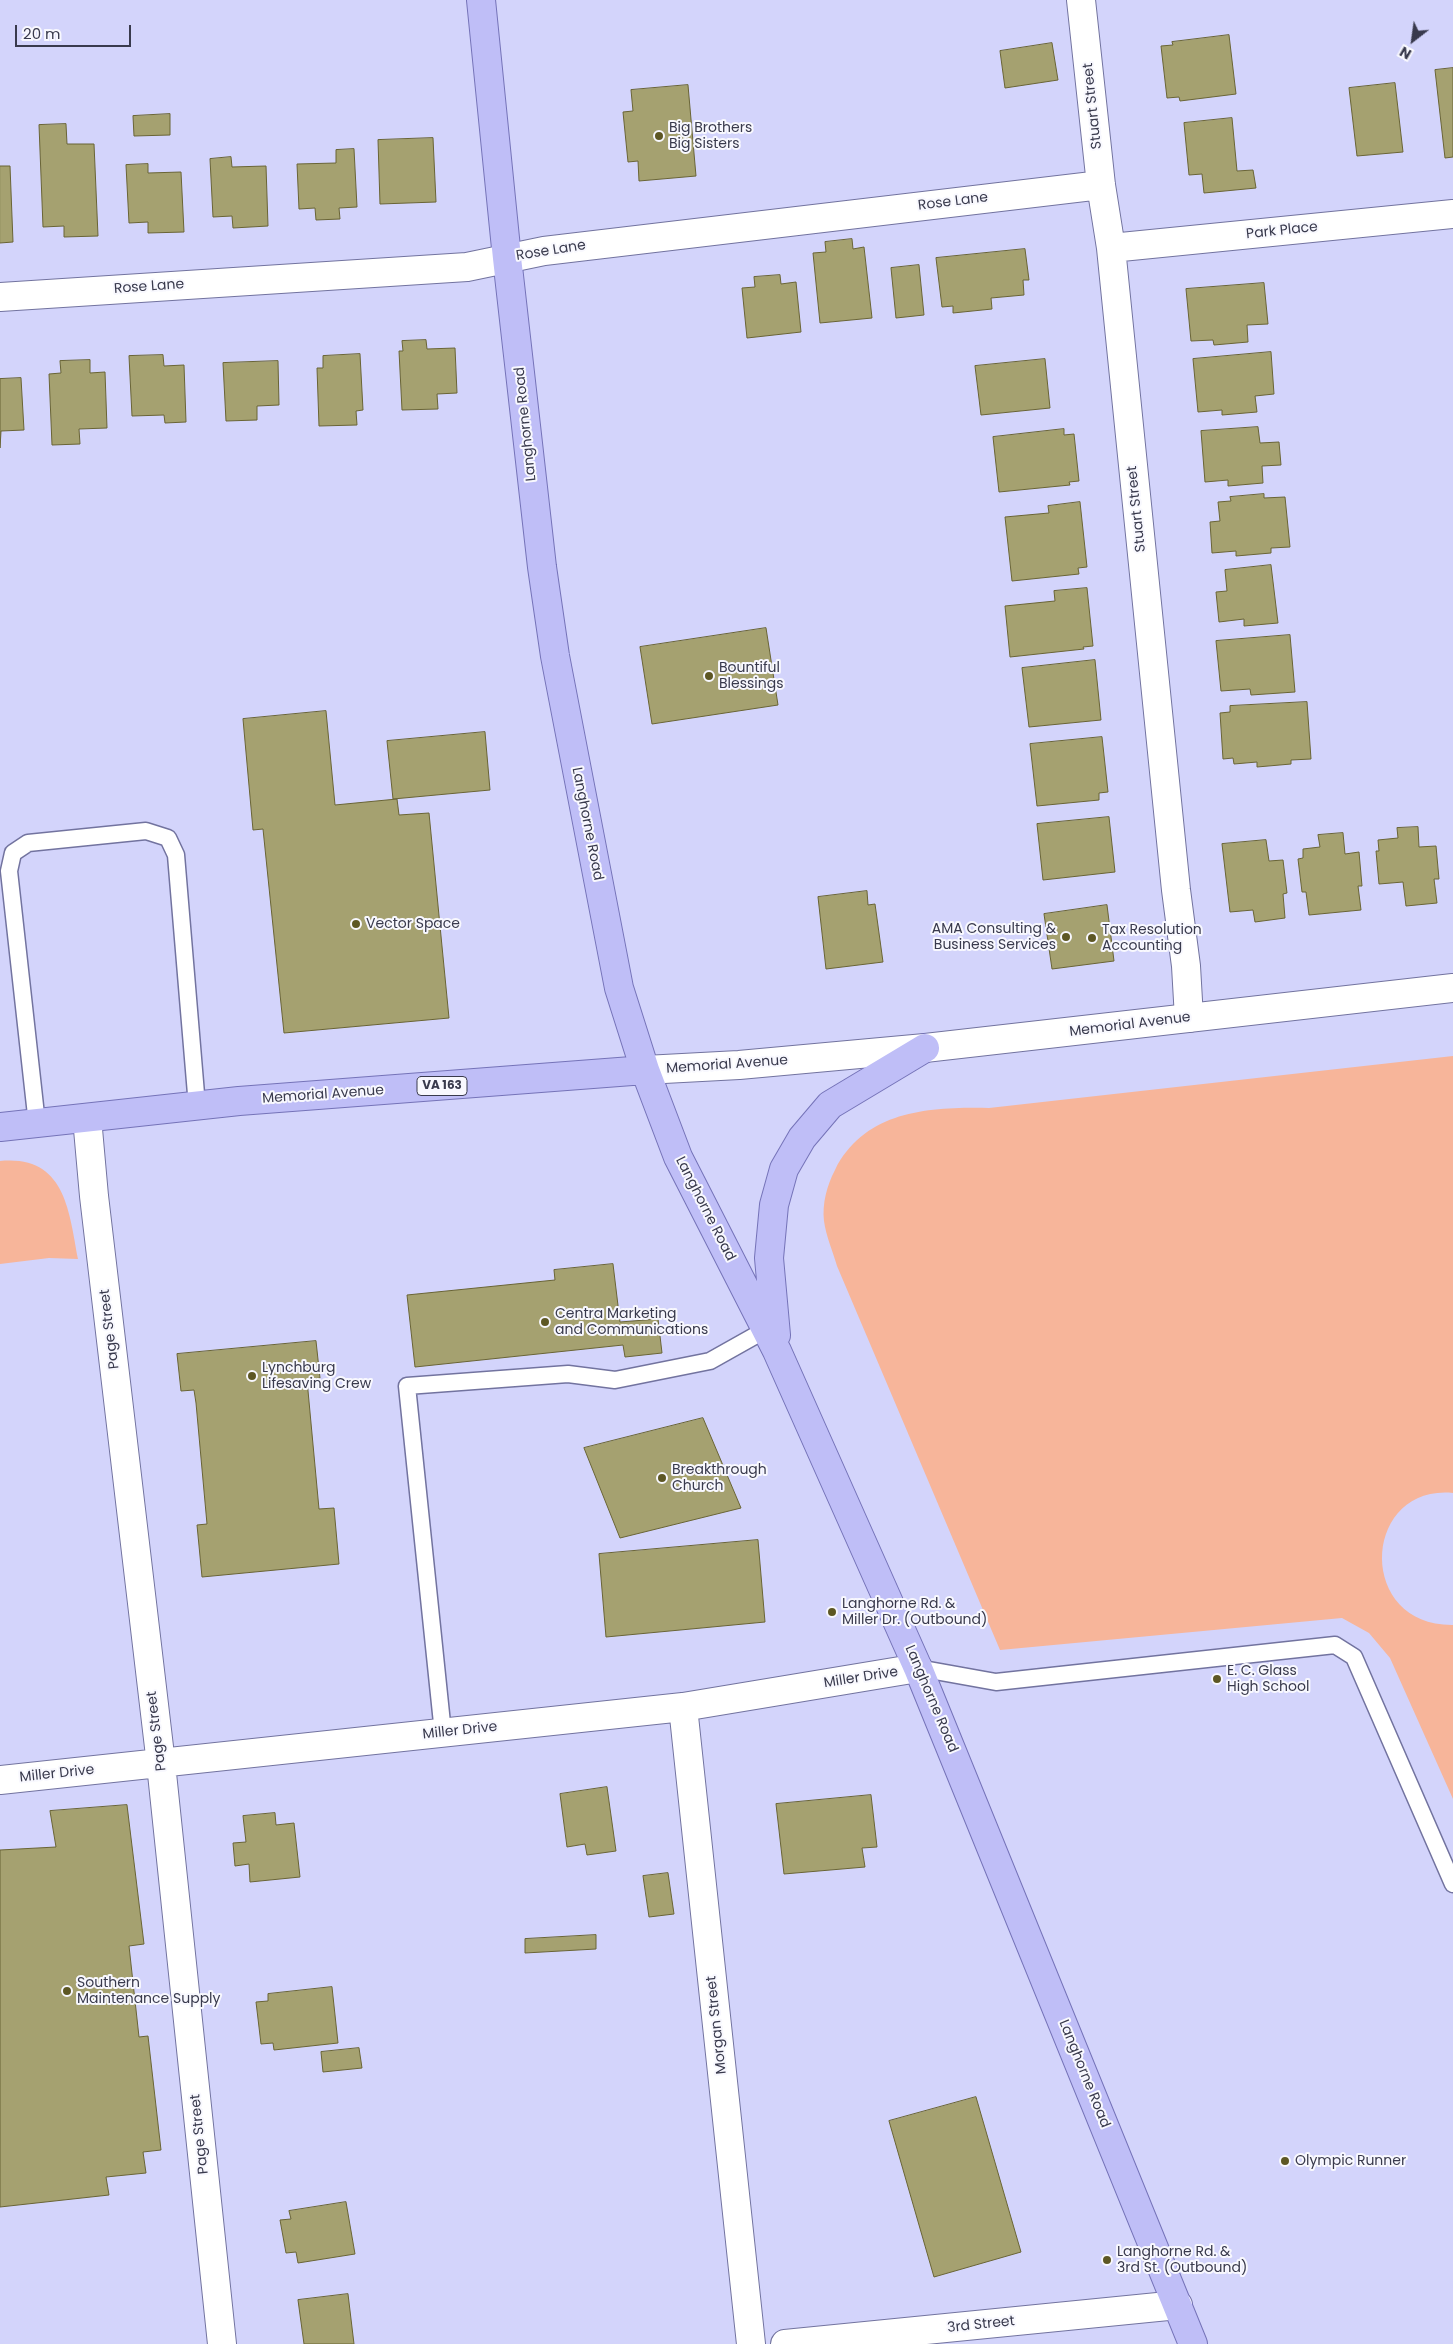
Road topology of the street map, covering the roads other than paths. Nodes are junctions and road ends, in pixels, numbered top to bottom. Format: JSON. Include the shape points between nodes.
{"nodes":[{"id":1,"x":481,"y":0,"type":"edge"},
{"id":2,"x":1081,"y":0,"type":"edge"},
{"id":3,"x":1101,"y":185,"type":"junction"},
{"id":4,"x":1453,"y":214,"type":"edge"},
{"id":5,"x":1111,"y":248,"type":"junction"},
{"id":6,"x":507,"y":258,"type":"junction"},
{"id":7,"x":0,"y":297,"type":"edge"},
{"id":8,"x":1453,"y":988,"type":"edge"},
{"id":9,"x":1189,"y":1018,"type":"junction"},
{"id":10,"x":925,"y":1048,"type":"junction"},
{"id":11,"x":646,"y":1070,"type":"junction"},
{"id":12,"x":196,"y":1106,"type":"junction"},
{"id":13,"x":87,"y":1118,"type":"junction"},
{"id":14,"x":37,"y":1124,"type":"junction"},
{"id":15,"x":0,"y":1128,"type":"edge"},
{"id":16,"x":772,"y":1340,"type":"junction"},
{"id":17,"x":918,"y":1668,"type":"junction"},
{"id":18,"x":684,"y":1707,"type":"junction"},
{"id":19,"x":443,"y":1733,"type":"junction"},
{"id":20,"x":161,"y":1764,"type":"junction"},
{"id":21,"x":0,"y":1780,"type":"edge"},
{"id":22,"x":1453,"y":1884,"type":"edge"},
{"id":23,"x":1178,"y":2305,"type":"junction"},
{"id":24,"x":222,"y":2344,"type":"edge"},
{"id":25,"x":751,"y":2344,"type":"edge"},
{"id":26,"x":784,"y":2344,"type":"edge"},
{"id":27,"x":1192,"y":2344,"type":"edge"}],
"edges":[{"from":1,"to":6,"type":"main road","name":"Langhorne Road"},
{"from":2,"to":3,"type":"street","name":"Stuart Street"},
{"from":3,"to":5,"type":"street","name":"Stuart Street"},
{"from":3,"to":6,"type":"street","name":"Rose Lane","via":[[544,250]]},
{"from":4,"to":5,"type":"street","name":"Park Place"},
{"from":5,"to":9,"type":"street","name":"Stuart Street"},
{"from":6,"to":7,"type":"street","name":"Rose Lane","via":[[460,268]]},
{"from":6,"to":11,"type":"main road","name":"Langhorne Road","via":[[555,656],[619,988]]},
{"from":8,"to":9,"type":"street","name":"Memorial Avenue","number":"VA 163"},
{"from":9,"to":10,"type":"street","name":"Memorial Avenue","number":"VA 163"},
{"from":10,"to":11,"type":"street","name":"Memorial Avenue","number":"VA 163"},
{"from":10,"to":16,"type":"main road","via":[[830,1106],[802,1138],[784,1169],[774,1205],[769,1258]]},
{"from":11,"to":12,"type":"main road","name":"Memorial Avenue","number":"VA 163"},
{"from":11,"to":16,"type":"main road","name":"Langhorne Road","via":[[678,1157]]},
{"from":12,"to":13,"type":"main road","name":"Memorial Avenue","number":"VA 163"},
{"from":12,"to":14,"type":"lane","via":[[176,855],[168,838],[146,831],[28,843],[13,853],[9,871]]},
{"from":13,"to":14,"type":"main road","name":"Memorial Avenue","number":"VA 163"},
{"from":13,"to":20,"type":"street","name":"Page Street"},
{"from":14,"to":15,"type":"main road","name":"Memorial Avenue","number":"VA 163"},
{"from":16,"to":17,"type":"main road","name":"Langhorne Road"},
{"from":16,"to":19,"type":"lane","via":[[710,1361],[615,1380],[568,1374],[407,1386]]},
{"from":17,"to":18,"type":"street","name":"Miller Drive"},
{"from":17,"to":22,"type":"lane","via":[[996,1682],[1335,1645],[1354,1657]]},
{"from":17,"to":23,"type":"main road","name":"Langhorne Road"},
{"from":18,"to":19,"type":"street","name":"Miller Drive"},
{"from":18,"to":25,"type":"street","name":"Morgan Street"},
{"from":19,"to":20,"type":"street","name":"Miller Drive"},
{"from":20,"to":21,"type":"street","name":"Miller Drive"},
{"from":20,"to":24,"type":"street","name":"Page Street"},
{"from":23,"to":26,"type":"street","name":"3rd Street"},
{"from":23,"to":27,"type":"main road","name":"Langhorne Road"}]}
